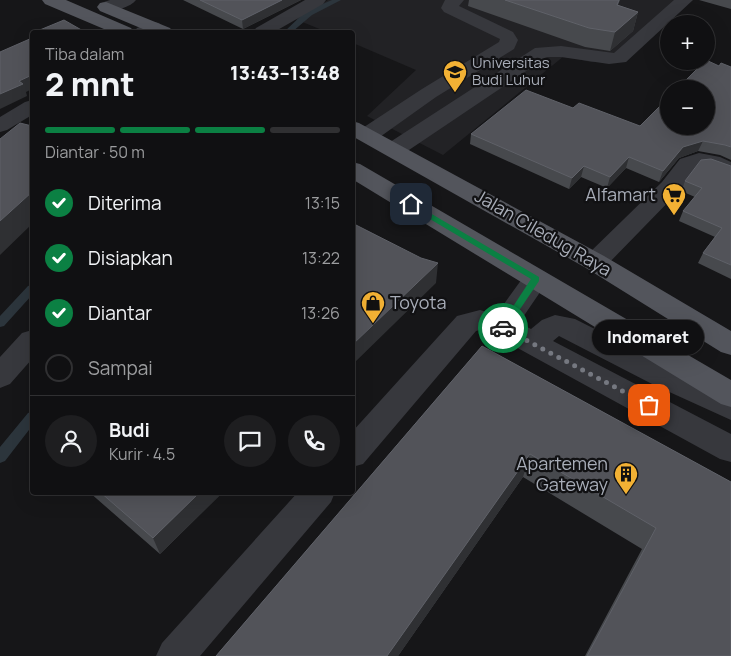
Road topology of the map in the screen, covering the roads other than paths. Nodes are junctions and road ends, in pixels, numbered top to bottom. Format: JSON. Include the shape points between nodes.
{"nodes":[{"id":1,"x":51,"y":0,"type":"edge"},
{"id":2,"x":90,"y":0,"type":"edge"},
{"id":3,"x":127,"y":0,"type":"edge"},
{"id":4,"x":317,"y":0,"type":"edge"},
{"id":5,"x":455,"y":0,"type":"edge"},
{"id":6,"x":684,"y":0,"type":"edge"},
{"id":7,"x":107,"y":7,"type":"junction"},
{"id":8,"x":120,"y":30,"type":"edge"},
{"id":9,"x":155,"y":30,"type":"edge"},
{"id":10,"x":265,"y":30,"type":"edge"},
{"id":11,"x":507,"y":45,"type":"junction"},
{"id":12,"x":536,"y":56,"type":"junction"},
{"id":13,"x":30,"y":107,"type":"edge"},
{"id":14,"x":0,"y":126,"type":"edge"},
{"id":15,"x":358,"y":136,"type":"edge"},
{"id":16,"x":396,"y":149,"type":"junction"},
{"id":17,"x":731,"y":170,"type":"edge"},
{"id":18,"x":355,"y":171,"type":"edge"},
{"id":19,"x":595,"y":262,"type":"junction"},
{"id":20,"x":536,"y":279,"type":"junction"},
{"id":21,"x":502,"y":327,"type":"junction"},
{"id":22,"x":30,"y":343,"type":"edge"},
{"id":23,"x":535,"y":344,"type":"junction"},
{"id":24,"x":731,"y":344,"type":"edge"},
{"id":25,"x":0,"y":376,"type":"edge"},
{"id":26,"x":731,"y":395,"type":"edge"},
{"id":27,"x":731,"y":408,"type":"edge"},
{"id":28,"x":731,"y":449,"type":"edge"},
{"id":29,"x":355,"y":451,"type":"edge"},
{"id":30,"x":315,"y":495,"type":"edge"},
{"id":31,"x":175,"y":656,"type":"edge"}],
"edges":[{"from":1,"to":8,"type":"main road"},
{"from":2,"to":7,"type":"main road"},
{"from":3,"to":7,"type":"street"},
{"from":4,"to":10,"type":"street"},
{"from":5,"to":11,"type":"street","via":[[450,8],[507,36]]},
{"from":6,"to":12,"type":"street","via":[[619,58],[597,58],[559,51],[542,52]]},
{"from":7,"to":9,"type":"main road"},
{"from":11,"to":12,"type":"street"},
{"from":11,"to":15,"type":"street"},
{"from":12,"to":16,"type":"street"},
{"from":13,"to":14,"type":"street"},
{"from":15,"to":16,"type":"main road","name":"Jalan Ciledug Raya"},
{"from":16,"to":19,"type":"main road","name":"Jalan Ciledug Raya"},
{"from":17,"to":19,"type":"street","via":[[699,160],[688,164],[670,187]]},
{"from":18,"to":20,"type":"main road"},
{"from":19,"to":24,"type":"main road","name":"Jalan Ciledug Raya"},
{"from":20,"to":21,"type":"street"},
{"from":20,"to":26,"type":"main road"},
{"from":21,"to":23,"type":"street"},
{"from":21,"to":29,"type":"street","via":[[480,320],[467,323]]},
{"from":22,"to":25,"type":"street"},
{"from":23,"to":27,"type":"street","via":[[551,326],[565,326]]},
{"from":23,"to":28,"type":"street"},
{"from":30,"to":31,"type":"street"}]}
